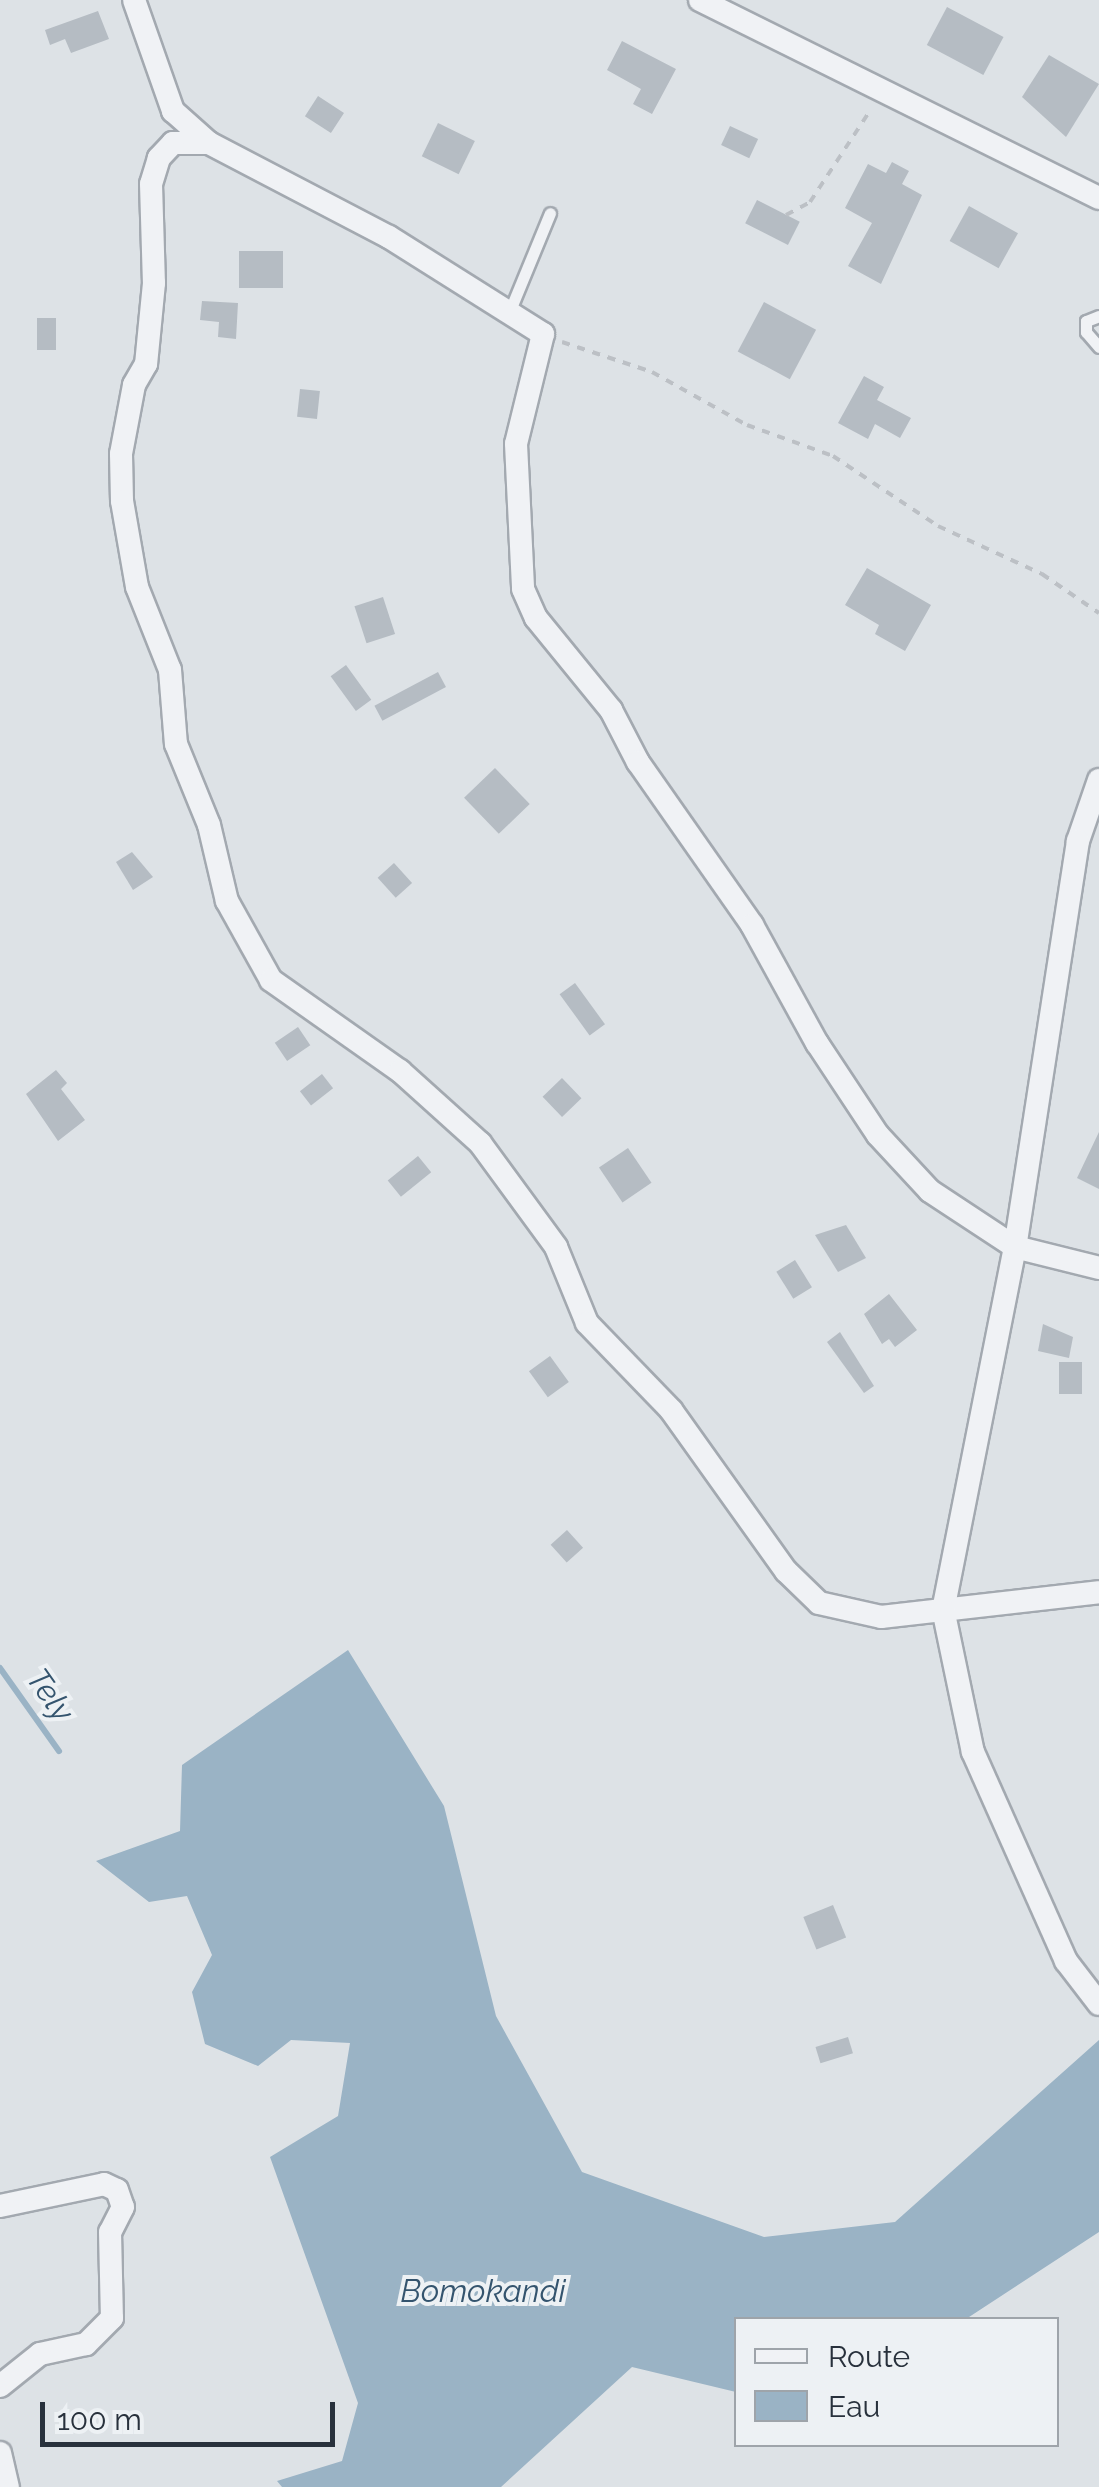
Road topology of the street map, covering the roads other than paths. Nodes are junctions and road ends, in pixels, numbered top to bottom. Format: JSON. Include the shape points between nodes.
{"nodes":[{"id":1,"x":134,"y":0,"type":"edge"},
{"id":2,"x":700,"y":0,"type":"edge"},
{"id":3,"x":208,"y":143,"type":"junction"},
{"id":4,"x":1099,"y":198,"type":"edge"},
{"id":5,"x":550,"y":213,"type":"dead end"},
{"id":6,"x":508,"y":316,"type":"junction"},
{"id":7,"x":1099,"y":316,"type":"edge"},
{"id":8,"x":1099,"y":346,"type":"edge"},
{"id":9,"x":1099,"y":780,"type":"edge"},
{"id":10,"x":1015,"y":1248,"type":"junction"},
{"id":11,"x":1099,"y":1268,"type":"edge"},
{"id":12,"x":1099,"y":1592,"type":"edge"},
{"id":13,"x":942,"y":1609,"type":"junction"},
{"id":14,"x":1099,"y":2004,"type":"edge"},
{"id":15,"x":0,"y":2206,"type":"edge"},
{"id":16,"x":0,"y":2386,"type":"edge"},
{"id":17,"x":0,"y":2453,"type":"edge"},
{"id":18,"x":8,"y":2487,"type":"edge"}],
"edges":[{"from":1,"to":3,"type":"street","via":[[172,111]]},
{"from":2,"to":4,"type":"street"},
{"from":3,"to":6,"type":"street","via":[[389,238]]},
{"from":3,"to":13,"type":"street","via":[[172,143],[158,158],[151,184],[154,283],[146,364],[134,385],[121,454],[122,501],[137,587],[170,670],[176,744],[241,930],[271,980],[400,1071],[480,1143],[556,1247],[588,1323],[671,1410],[786,1571],[819,1603],[881,1617]]},
{"from":5,"to":6,"type":"lane"},
{"from":6,"to":10,"type":"street","via":[[544,334],[516,444],[523,589],[536,618],[611,710],[878,1134],[930,1191]]},
{"from":7,"to":8,"type":"lane","via":[[1086,321],[1086,332]]},
{"from":9,"to":10,"type":"street","via":[[1078,840]]},
{"from":10,"to":11,"type":"street"},
{"from":10,"to":13,"type":"street"},
{"from":12,"to":13,"type":"street"},
{"from":13,"to":14,"type":"street","via":[[973,1752],[1066,1961]]},
{"from":15,"to":16,"type":"street","via":[[104,2184],[117,2190],[123,2206],[110,2232],[106,2266],[112,2318],[86,2344],[40,2354]]},
{"from":17,"to":18,"type":"street"}]}
